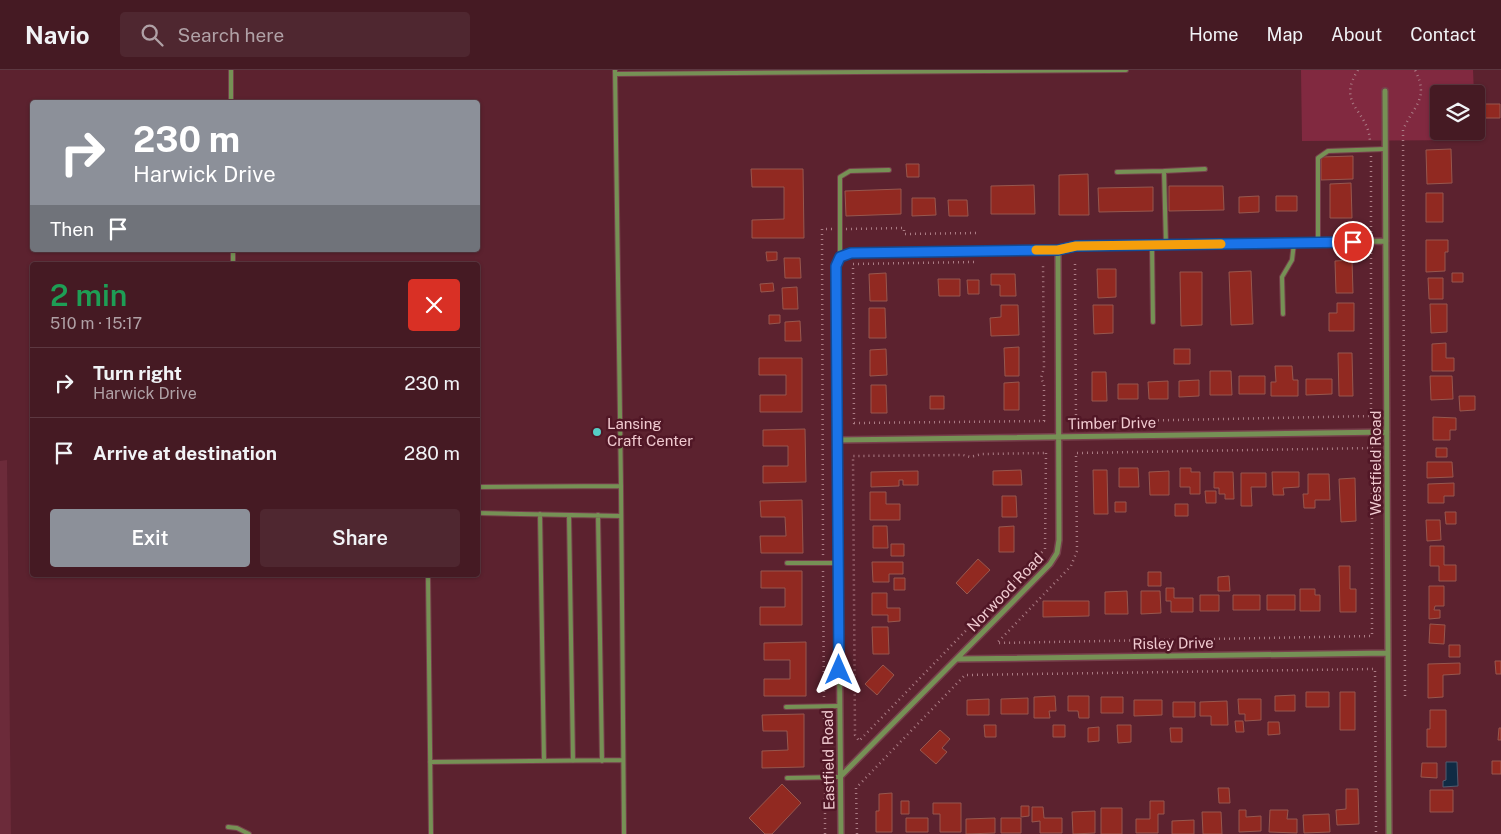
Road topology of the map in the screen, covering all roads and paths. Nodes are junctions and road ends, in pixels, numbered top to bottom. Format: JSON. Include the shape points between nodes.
{"nodes":[{"id":1,"x":231,"y":70,"type":"edge"},
{"id":2,"x":1126,"y":70,"type":"edge"},
{"id":3,"x":1358,"y":70,"type":"edge"},
{"id":4,"x":1415,"y":70,"type":"edge"},
{"id":5,"x":615,"y":72,"type":"edge"},
{"id":6,"x":1385,"y":91,"type":"dead end"},
{"id":7,"x":231,"y":100,"type":"edge"},
{"id":8,"x":1385,"y":149,"type":"junction"},
{"id":9,"x":1370,"y":150,"type":"junction"},
{"id":10,"x":1205,"y":169,"type":"dead end"},
{"id":11,"x":890,"y":170,"type":"dead end"},
{"id":12,"x":1164,"y":171,"type":"junction"},
{"id":13,"x":1117,"y":172,"type":"dead end"},
{"id":14,"x":1371,"y":241,"type":"junction"},
{"id":15,"x":1386,"y":241,"type":"junction"},
{"id":16,"x":1318,"y":242,"type":"junction"},
{"id":17,"x":1294,"y":243,"type":"junction"},
{"id":18,"x":1152,"y":245,"type":"junction"},
{"id":19,"x":1166,"y":245,"type":"junction"},
{"id":20,"x":1058,"y":250,"type":"junction"},
{"id":21,"x":840,"y":257,"type":"junction"},
{"id":22,"x":974,"y":262,"type":"dead end"},
{"id":23,"x":1043,"y":263,"type":"dead end"},
{"id":24,"x":1075,"y":264,"type":"dead end"},
{"id":25,"x":1283,"y":314,"type":"dead end"},
{"id":26,"x":1153,"y":322,"type":"dead end"},
{"id":27,"x":1387,"y":432,"type":"junction"},
{"id":28,"x":1060,"y":437,"type":"junction"},
{"id":29,"x":838,"y":440,"type":"junction"},
{"id":30,"x":1046,"y":453,"type":"joint"},
{"id":31,"x":621,"y":486,"type":"junction"},
{"id":32,"x":480,"y":487,"type":"edge"},
{"id":33,"x":480,"y":513,"type":"edge"},
{"id":34,"x":540,"y":514,"type":"junction"},
{"id":35,"x":569,"y":515,"type":"junction"},
{"id":36,"x":598,"y":515,"type":"junction"},
{"id":37,"x":621,"y":516,"type":"junction"},
{"id":38,"x":787,"y":563,"type":"dead end"},
{"id":39,"x":838,"y":563,"type":"junction"},
{"id":40,"x":428,"y":577,"type":"edge"},
{"id":41,"x":997,"y":643,"type":"joint"},
{"id":42,"x":1388,"y":653,"type":"junction"},
{"id":43,"x":958,"y":659,"type":"junction"},
{"id":44,"x":1405,"y":696,"type":"dead end"},
{"id":45,"x":840,"y":706,"type":"junction"},
{"id":46,"x":786,"y":707,"type":"dead end"},
{"id":47,"x":602,"y":760,"type":"junction"},
{"id":48,"x":623,"y":760,"type":"junction"},
{"id":49,"x":544,"y":761,"type":"junction"},
{"id":50,"x":573,"y":761,"type":"junction"},
{"id":51,"x":430,"y":762,"type":"junction"},
{"id":52,"x":787,"y":778,"type":"dead end"},
{"id":53,"x":840,"y":778,"type":"junction"},
{"id":54,"x":228,"y":827,"type":"dead end"},
{"id":55,"x":249,"y":834,"type":"edge"},
{"id":56,"x":431,"y":834,"type":"edge"},
{"id":57,"x":624,"y":834,"type":"edge"},
{"id":58,"x":841,"y":834,"type":"edge"},
{"id":59,"x":857,"y":834,"type":"edge"},
{"id":60,"x":1376,"y":834,"type":"edge"},
{"id":61,"x":1389,"y":834,"type":"edge"}],
"edges":[{"from":1,"to":7,"type":"lane"},
{"from":2,"to":5,"type":"lane"},
{"from":3,"to":9,"type":"path","via":[[1349,90],[1352,103],[1368,125]]},
{"from":4,"to":44,"type":"path","via":[[1421,82],[1421,95],[1403,130]]},
{"from":5,"to":31,"type":"lane"},
{"from":6,"to":8,"type":"street","name":"Westfield Road"},
{"from":8,"to":9,"type":"lane"},
{"from":8,"to":15,"type":"street","name":"Westfield Road"},
{"from":9,"to":14,"type":"path"},
{"from":9,"to":16,"type":"lane","via":[[1328,151],[1318,158]]},
{"from":10,"to":12,"type":"lane"},
{"from":11,"to":21,"type":"lane","via":[[850,171],[840,177]]},
{"from":12,"to":13,"type":"lane"},
{"from":12,"to":19,"type":"lane"},
{"from":14,"to":15,"type":"street"},
{"from":14,"to":16,"type":"street"},
{"from":14,"to":24,"type":"path","via":[[1371,416],[1076,422]]},
{"from":15,"to":27,"type":"street","name":"Westfield Road"},
{"from":16,"to":17,"type":"street"},
{"from":17,"to":19,"type":"street"},
{"from":17,"to":25,"type":"lane","via":[[1292,260],[1282,276]]},
{"from":18,"to":19,"type":"street"},
{"from":18,"to":20,"type":"street","via":[[1076,246]]},
{"from":18,"to":26,"type":"lane"},
{"from":20,"to":21,"type":"street","via":[[851,253]]},
{"from":20,"to":28,"type":"street","name":"Norwood Road"},
{"from":21,"to":29,"type":"street","name":"Eastfield Road","via":[[836,266]]},
{"from":22,"to":23,"type":"path","via":[[853,264],[854,422],[1044,421],[1044,384],[1041,378],[1044,368]]},
{"from":27,"to":28,"type":"street","name":"Timber Drive"},
{"from":27,"to":42,"type":"street","name":"Westfield Road"},
{"from":28,"to":29,"type":"street","name":"Timber Drive"},
{"from":28,"to":43,"type":"street","name":"Norwood Road","via":[[1057,553]]},
{"from":29,"to":39,"type":"street","name":"Eastfield Road"},
{"from":30,"to":30,"type":"path","via":[[970,457],[854,456],[855,735],[859,741],[1045,549]]},
{"from":31,"to":32,"type":"lane"},
{"from":31,"to":37,"type":"lane"},
{"from":33,"to":34,"type":"lane"},
{"from":34,"to":35,"type":"lane"},
{"from":34,"to":49,"type":"lane"},
{"from":35,"to":36,"type":"lane"},
{"from":35,"to":50,"type":"lane"},
{"from":36,"to":37,"type":"lane"},
{"from":36,"to":47,"type":"lane"},
{"from":37,"to":48,"type":"lane"},
{"from":38,"to":39,"type":"lane"},
{"from":39,"to":45,"type":"street","name":"Eastfield Road"},
{"from":40,"to":51,"type":"lane"},
{"from":41,"to":41,"type":"path","via":[[1071,566],[1076,551],[1076,453],[1372,448],[1372,636]]},
{"from":42,"to":43,"type":"street","name":"Risley Drive"},
{"from":42,"to":61,"type":"street","name":"Westfield Road"},
{"from":43,"to":53,"type":"street","name":"Norwood Road"},
{"from":45,"to":46,"type":"lane"},
{"from":45,"to":53,"type":"street","name":"Eastfield Road"},
{"from":47,"to":48,"type":"lane"},
{"from":47,"to":50,"type":"lane"},
{"from":48,"to":57,"type":"lane"},
{"from":49,"to":50,"type":"lane"},
{"from":49,"to":51,"type":"lane"},
{"from":51,"to":56,"type":"lane"},
{"from":52,"to":53,"type":"lane"},
{"from":53,"to":58,"type":"street","name":"Eastfield Road"},
{"from":54,"to":55,"type":"lane"},
{"from":59,"to":60,"type":"path","via":[[856,788],[965,675],[1375,669]]}]}
